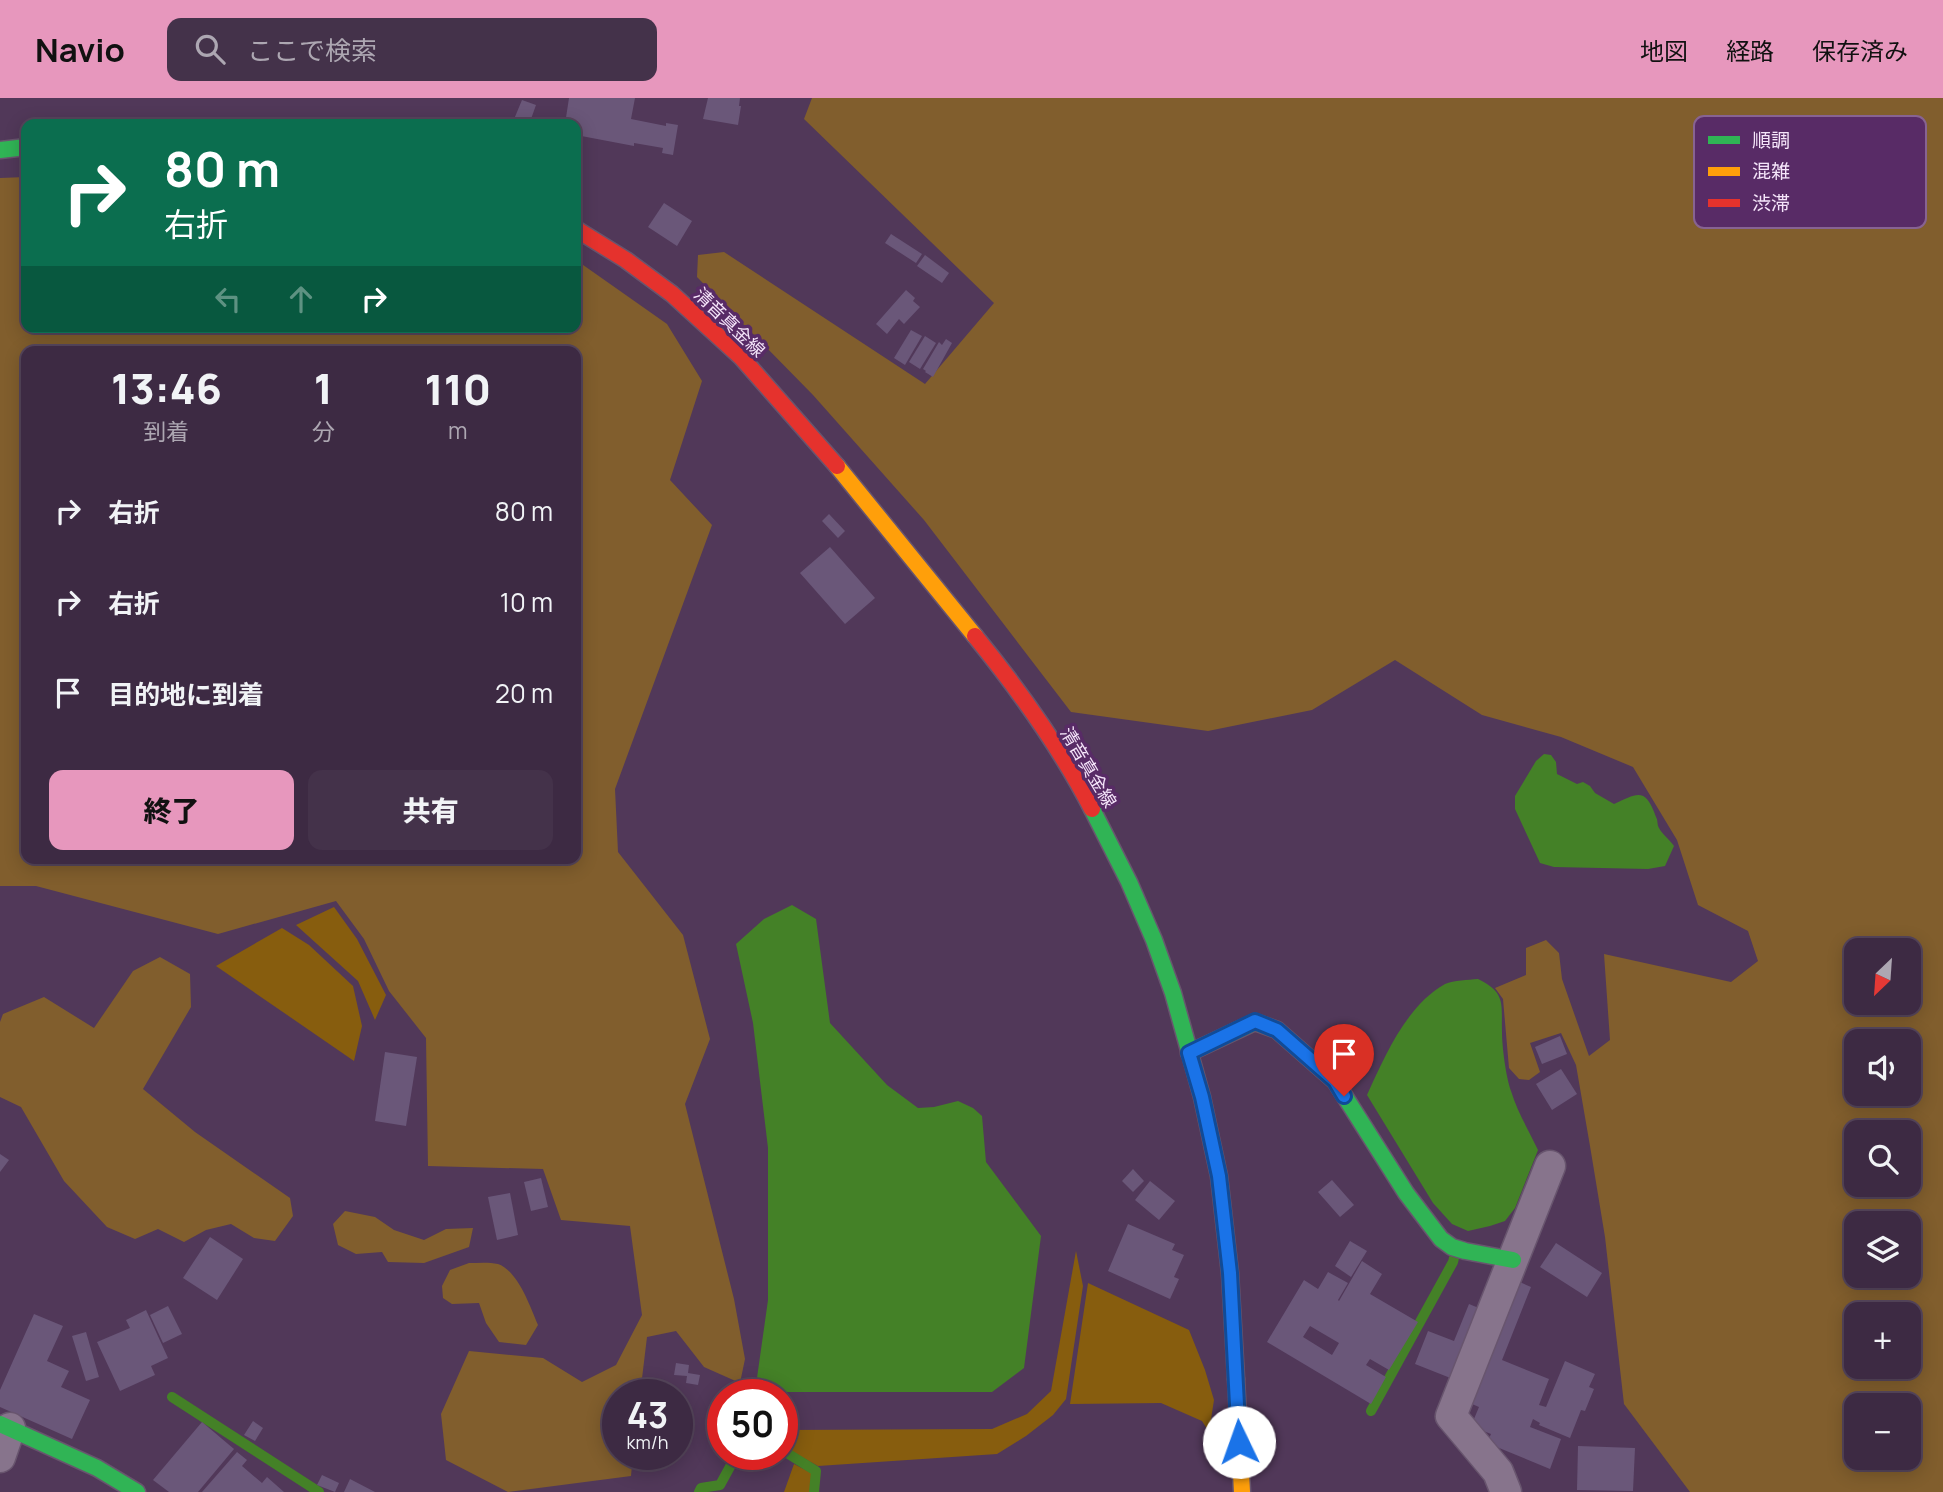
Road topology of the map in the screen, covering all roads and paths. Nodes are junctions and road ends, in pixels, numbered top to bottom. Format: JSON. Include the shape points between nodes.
{"nodes":[{"id":1,"x":21,"y":147,"type":"edge"},
{"id":2,"x":0,"y":149,"type":"edge"},
{"id":3,"x":581,"y":232,"type":"edge"},
{"id":4,"x":1189,"y":1053,"type":"junction"},
{"id":5,"x":1550,"y":1166,"type":"dead end"},
{"id":6,"x":1513,"y":1260,"type":"junction"},
{"id":7,"x":5,"y":1426,"type":"edge"},
{"id":8,"x":0,"y":1457,"type":"edge"},
{"id":9,"x":138,"y":1492,"type":"edge"},
{"id":10,"x":1242,"y":1492,"type":"edge"},
{"id":11,"x":1506,"y":1492,"type":"edge"}],
"edges":[{"from":1,"to":2,"type":"main road"},
{"from":3,"to":4,"type":"main road","name":"清音真金線","via":[[672,294],[741,357],[817,442],[1012,680],[1076,778],[1129,882],[1173,993]]},
{"from":4,"to":6,"type":"main road","via":[[1255,1021],[1277,1030],[1335,1081],[1441,1240],[1459,1249]]},
{"from":4,"to":10,"type":"main road","name":"清音真金線","via":[[1219,1176],[1230,1273]]},
{"from":5,"to":6,"type":"street"},
{"from":6,"to":11,"type":"street","via":[[1451,1416],[1498,1472]]},
{"from":7,"to":8,"type":"street"},
{"from":7,"to":9,"type":"main road"}]}
